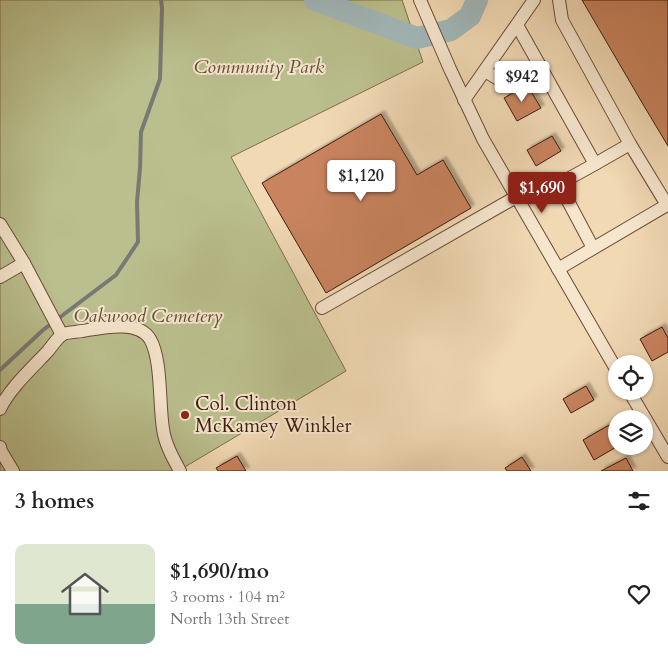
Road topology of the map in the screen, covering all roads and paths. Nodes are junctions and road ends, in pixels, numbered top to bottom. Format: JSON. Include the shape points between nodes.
{"nodes":[{"id":1,"x":420,"y":0,"type":"edge"},
{"id":2,"x":534,"y":0,"type":"edge"},
{"id":3,"x":559,"y":0,"type":"edge"},
{"id":4,"x":517,"y":25,"type":"junction"},
{"id":5,"x":539,"y":64,"type":"junction"},
{"id":6,"x":484,"y":71,"type":"junction"},
{"id":7,"x":464,"y":100,"type":"junction"},
{"id":8,"x":630,"y":144,"type":"junction"},
{"id":9,"x":595,"y":164,"type":"junction"},
{"id":10,"x":516,"y":197,"type":"junction"},
{"id":11,"x":667,"y":205,"type":"edge"},
{"id":12,"x":0,"y":224,"type":"edge"},
{"id":13,"x":593,"y":248,"type":"junction"},
{"id":14,"x":24,"y":263,"type":"junction"},
{"id":15,"x":558,"y":269,"type":"junction"},
{"id":16,"x":0,"y":277,"type":"edge"},
{"id":17,"x":322,"y":308,"type":"dead end"},
{"id":18,"x":62,"y":335,"type":"junction"},
{"id":19,"x":608,"y":355,"type":"edge"},
{"id":20,"x":635,"y":400,"type":"edge"},
{"id":21,"x":0,"y":409,"type":"edge"},
{"id":22,"x":0,"y":447,"type":"edge"},
{"id":23,"x":668,"y":457,"type":"edge"},
{"id":24,"x":13,"y":471,"type":"edge"},
{"id":25,"x":180,"y":471,"type":"edge"}],
"edges":[{"from":1,"to":7,"type":"street"},
{"from":2,"to":4,"type":"street"},
{"from":3,"to":8,"type":"street","via":[[562,20]]},
{"from":4,"to":5,"type":"street"},
{"from":4,"to":6,"type":"street"},
{"from":5,"to":6,"type":"street","via":[[505,83]]},
{"from":5,"to":9,"type":"street"},
{"from":6,"to":7,"type":"street"},
{"from":7,"to":10,"type":"street"},
{"from":8,"to":9,"type":"street"},
{"from":8,"to":11,"type":"street"},
{"from":9,"to":13,"type":"street","via":[[559,184]]},
{"from":10,"to":15,"type":"street"},
{"from":10,"to":17,"type":"street"},
{"from":11,"to":13,"type":"street"},
{"from":12,"to":14,"type":"street"},
{"from":13,"to":15,"type":"street"},
{"from":14,"to":16,"type":"street"},
{"from":14,"to":18,"type":"street"},
{"from":15,"to":19,"type":"street"},
{"from":18,"to":21,"type":"street","via":[[12,390]]},
{"from":18,"to":25,"type":"street","via":[[124,326],[138,329],[149,337],[157,363],[166,442]]},
{"from":20,"to":23,"type":"street"},
{"from":22,"to":24,"type":"street"}]}
